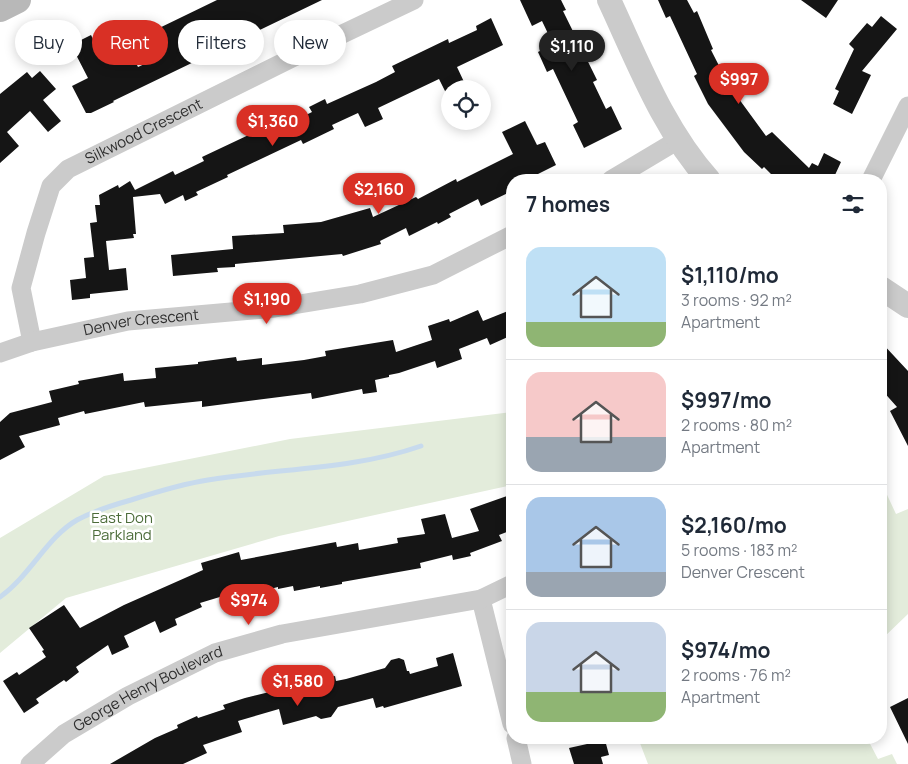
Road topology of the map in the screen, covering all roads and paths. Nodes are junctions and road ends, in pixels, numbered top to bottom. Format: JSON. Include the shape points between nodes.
{"nodes":[{"id":1,"x":18,"y":0,"type":"edge"},
{"id":2,"x":414,"y":0,"type":"edge"},
{"id":3,"x":609,"y":0,"type":"edge"},
{"id":4,"x":0,"y":8,"type":"edge"},
{"id":5,"x":908,"y":106,"type":"edge"},
{"id":6,"x":678,"y":140,"type":"junction"},
{"id":7,"x":621,"y":174,"type":"edge"},
{"id":8,"x":704,"y":174,"type":"edge"},
{"id":9,"x":874,"y":174,"type":"edge"},
{"id":10,"x":506,"y":238,"type":"edge"},
{"id":11,"x":887,"y":292,"type":"edge"},
{"id":12,"x":908,"y":306,"type":"edge"},
{"id":13,"x":32,"y":342,"type":"junction"},
{"id":14,"x":0,"y":353,"type":"edge"},
{"id":15,"x":506,"y":587,"type":"edge"},
{"id":16,"x":481,"y":599,"type":"junction"},
{"id":17,"x":506,"y":700,"type":"edge"},
{"id":18,"x":517,"y":744,"type":"edge"},
{"id":19,"x":30,"y":764,"type":"edge"},
{"id":20,"x":522,"y":764,"type":"edge"}],
"edges":[{"from":1,"to":4,"type":"main road"},
{"from":2,"to":13,"type":"street","name":"Silkwood Crescent","via":[[68,169],[52,186],[21,288]]},
{"from":3,"to":6,"type":"street"},
{"from":5,"to":9,"type":"street"},
{"from":6,"to":7,"type":"street"},
{"from":6,"to":8,"type":"street"},
{"from":10,"to":13,"type":"street","name":"Denver Crescent","via":[[433,275],[360,294],[276,308],[128,321]]},
{"from":11,"to":12,"type":"street"},
{"from":13,"to":14,"type":"street","name":"Denver Crescent"},
{"from":15,"to":16,"type":"street","name":"George Henry Boulevard"},
{"from":16,"to":17,"type":"street"},
{"from":16,"to":19,"type":"street","name":"George Henry Boulevard","via":[[282,634],[215,653],[128,696],[64,734]]},
{"from":18,"to":20,"type":"street"}]}
